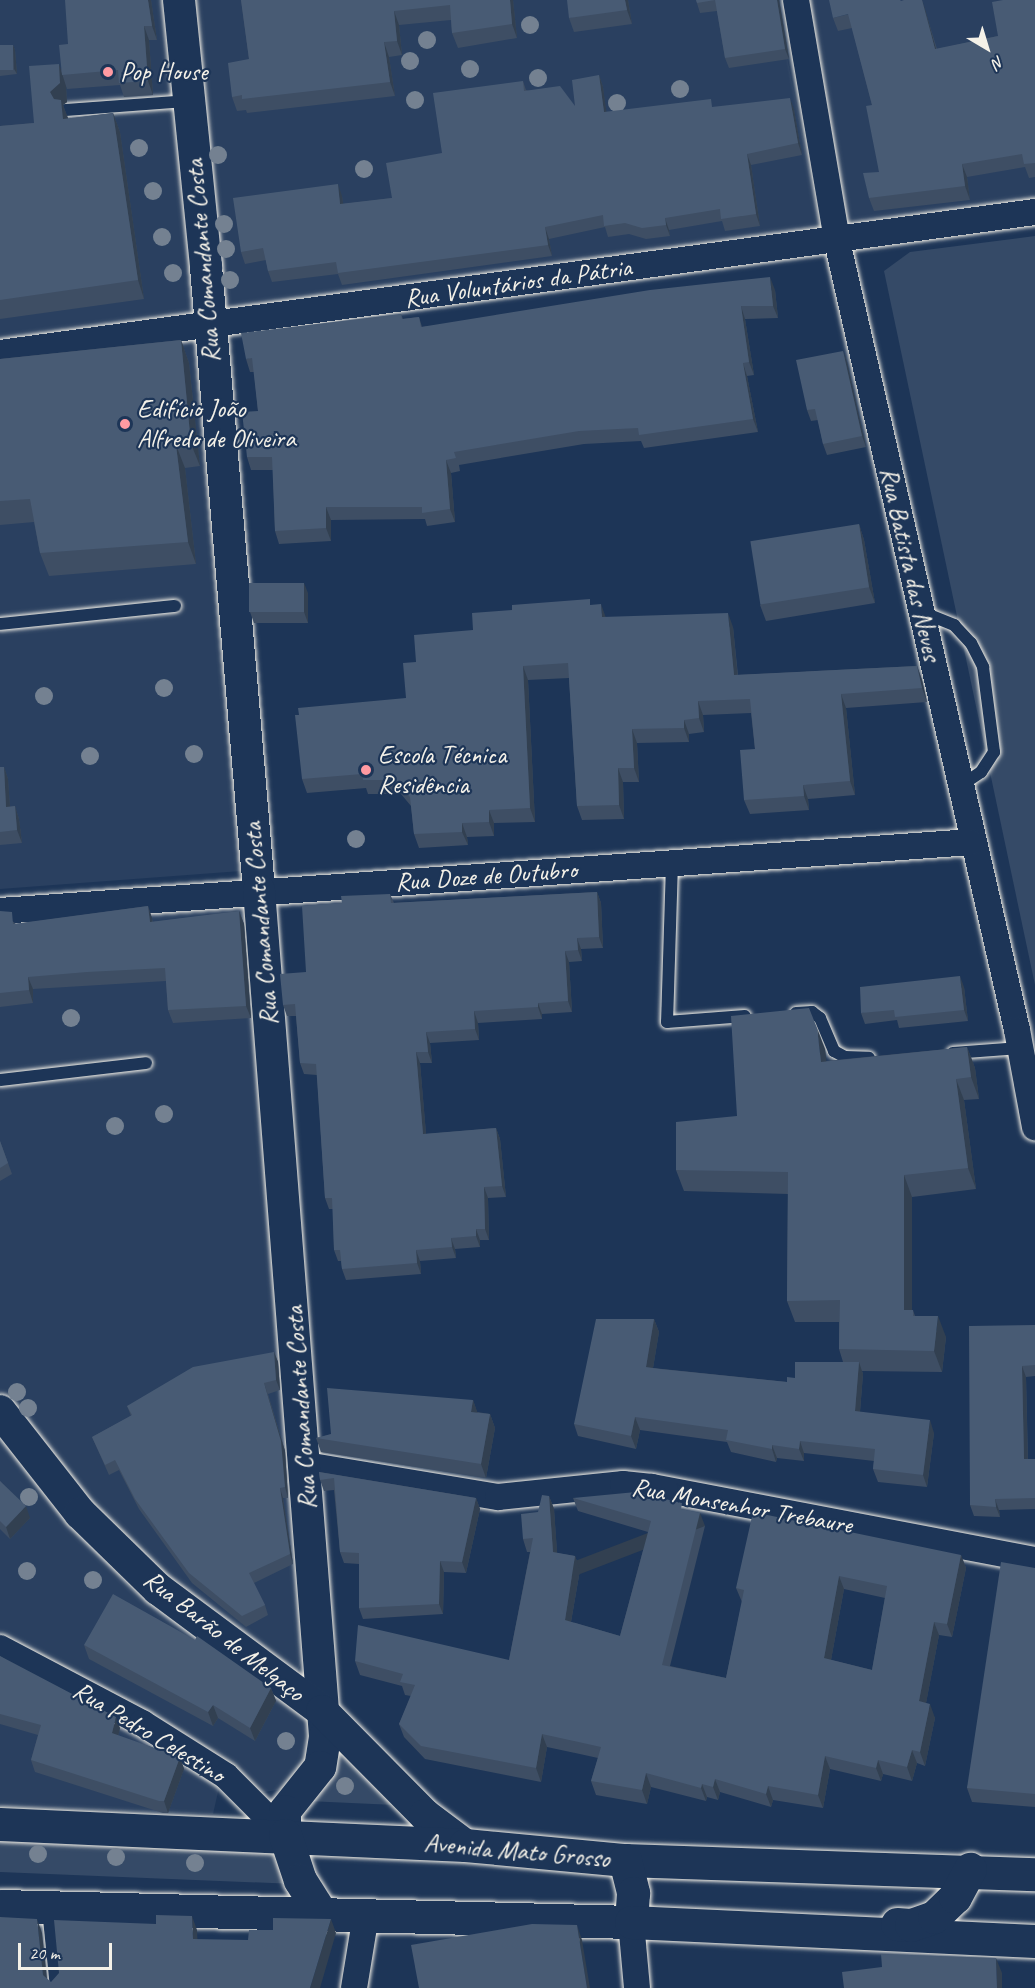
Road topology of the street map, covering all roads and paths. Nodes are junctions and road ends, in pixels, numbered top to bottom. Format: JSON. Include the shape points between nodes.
{"nodes":[{"id":1,"x":178,"y":0,"type":"edge"},
{"id":2,"x":796,"y":0,"type":"edge"},
{"id":3,"x":187,"y":101,"type":"junction"},
{"id":4,"x":65,"y":110,"type":"edge"},
{"id":5,"x":1035,"y":212,"type":"edge"},
{"id":6,"x":837,"y":241,"type":"junction"},
{"id":7,"x":210,"y":324,"type":"junction"},
{"id":8,"x":0,"y":352,"type":"edge"},
{"id":9,"x":175,"y":606,"type":"dead end"},
{"id":10,"x":921,"y":612,"type":"junction"},
{"id":11,"x":0,"y":624,"type":"edge"},
{"id":12,"x":959,"y":787,"type":"junction"},
{"id":13,"x":972,"y":842,"type":"junction"},
{"id":14,"x":672,"y":864,"type":"junction"},
{"id":15,"x":259,"y":890,"type":"junction"},
{"id":16,"x":0,"y":910,"type":"edge"},
{"id":17,"x":778,"y":1014,"type":"edge"},
{"id":18,"x":756,"y":1016,"type":"edge"},
{"id":19,"x":1024,"y":1036,"type":"edge"},
{"id":20,"x":939,"y":1053,"type":"edge"},
{"id":21,"x":881,"y":1058,"type":"edge"},
{"id":22,"x":146,"y":1063,"type":"dead end"},
{"id":23,"x":0,"y":1080,"type":"edge"},
{"id":24,"x":1035,"y":1127,"type":"edge"},
{"id":25,"x":0,"y":1411,"type":"edge"},
{"id":26,"x":306,"y":1465,"type":"junction"},
{"id":27,"x":1035,"y":1560,"type":"edge"},
{"id":28,"x":0,"y":1648,"type":"edge"},
{"id":29,"x":322,"y":1711,"type":"junction"},
{"id":30,"x":0,"y":1824,"type":"edge"},
{"id":31,"x":285,"y":1835,"type":"junction"},
{"id":32,"x":465,"y":1845,"type":"junction"},
{"id":33,"x":625,"y":1860,"type":"junction"},
{"id":34,"x":970,"y":1869,"type":"junction"},
{"id":35,"x":1035,"y":1874,"type":"edge"},
{"id":36,"x":0,"y":1906,"type":"edge"},
{"id":37,"x":48,"y":1908,"type":"junction"},
{"id":38,"x":322,"y":1915,"type":"junction"},
{"id":39,"x":366,"y":1915,"type":"junction"},
{"id":40,"x":631,"y":1922,"type":"junction"},
{"id":41,"x":755,"y":1930,"type":"junction"},
{"id":42,"x":1035,"y":1941,"type":"edge"},
{"id":43,"x":56,"y":1988,"type":"edge"},
{"id":44,"x":354,"y":1988,"type":"edge"},
{"id":45,"x":637,"y":1988,"type":"edge"}],
"edges":[{"from":1,"to":3,"type":"street","name":"Rua Comandante Costa"},
{"from":2,"to":6,"type":"street","name":"Rua Batista das Neves"},
{"from":3,"to":4,"type":"lane"},
{"from":3,"to":7,"type":"street","name":"Rua Comandante Costa"},
{"from":5,"to":6,"type":"street","name":"Rua Voluntários da Pátria"},
{"from":6,"to":7,"type":"street","name":"Rua Voluntários da Pátria"},
{"from":6,"to":10,"type":"street","name":"Rua Batista das Neves"},
{"from":7,"to":8,"type":"street","name":"Rua Voluntários da Pátria"},
{"from":7,"to":15,"type":"street","name":"Rua Comandante Costa"},
{"from":9,"to":11,"type":"lane"},
{"from":10,"to":12,"type":"street","name":"Rua Batista das Neves"},
{"from":10,"to":12,"type":"lane","via":[[954,625],[971,643],[983,667],[994,752],[981,772]]},
{"from":12,"to":13,"type":"street","name":"Rua Batista das Neves"},
{"from":13,"to":14,"type":"street","name":"Rua Doze de Outubro"},
{"from":13,"to":19,"type":"street","name":"Rua Batista das Neves"},
{"from":14,"to":15,"type":"street","name":"Rua Doze de Outubro"},
{"from":14,"to":18,"type":"lane","via":[[667,1022]]},
{"from":15,"to":16,"type":"street","name":"Rua Doze de Outubro"},
{"from":15,"to":26,"type":"street","name":"Rua Comandante Costa"},
{"from":17,"to":21,"type":"lane","via":[[812,1012],[825,1026],[834,1051],[845,1057]]},
{"from":19,"to":20,"type":"lane"},
{"from":19,"to":24,"type":"street","name":"Rua Batista das Neves"},
{"from":22,"to":23,"type":"lane"},
{"from":25,"to":29,"type":"street","name":"Rua Barão de Melgaço","via":[[80,1513],[158,1589]]},
{"from":26,"to":27,"type":"street","name":"Rua Monsenhor Trebaure","via":[[498,1497],[623,1484],[652,1487]]},
{"from":26,"to":29,"type":"street","name":"Rua Comandante Costa"},
{"from":28,"to":31,"type":"street","name":"Rua Pedro Celestino","via":[[142,1723],[226,1776]]},
{"from":29,"to":31,"type":"street","name":"Rua Comandante Costa","via":[[325,1747],[320,1767],[285,1810]]},
{"from":29,"to":32,"type":"street","name":"Rua Barão de Melgaço","via":[[425,1815]]},
{"from":30,"to":31,"type":"main road","name":"Avenida Mato Grosso"},
{"from":31,"to":32,"type":"main road","name":"Avenida Mato Grosso"},
{"from":31,"to":38,"type":"main road","via":[[300,1880]]},
{"from":32,"to":33,"type":"main road","name":"Avenida Mato Grosso"},
{"from":33,"to":34,"type":"main road","name":"Avenida Mato Grosso"},
{"from":33,"to":40,"type":"main road","via":[[633,1893]]},
{"from":34,"to":35,"type":"main road","name":"Avenida Mato Grosso"},
{"from":34,"to":41,"type":"main road","via":[[955,1897],[934,1917],[911,1925],[791,1920]]},
{"from":36,"to":37,"type":"main road"},
{"from":37,"to":38,"type":"main road"},
{"from":37,"to":43,"type":"lane"},
{"from":38,"to":39,"type":"main road"},
{"from":39,"to":40,"type":"main road"},
{"from":39,"to":44,"type":"street"},
{"from":40,"to":41,"type":"main road"},
{"from":40,"to":45,"type":"street"},
{"from":41,"to":42,"type":"main road"}]}
